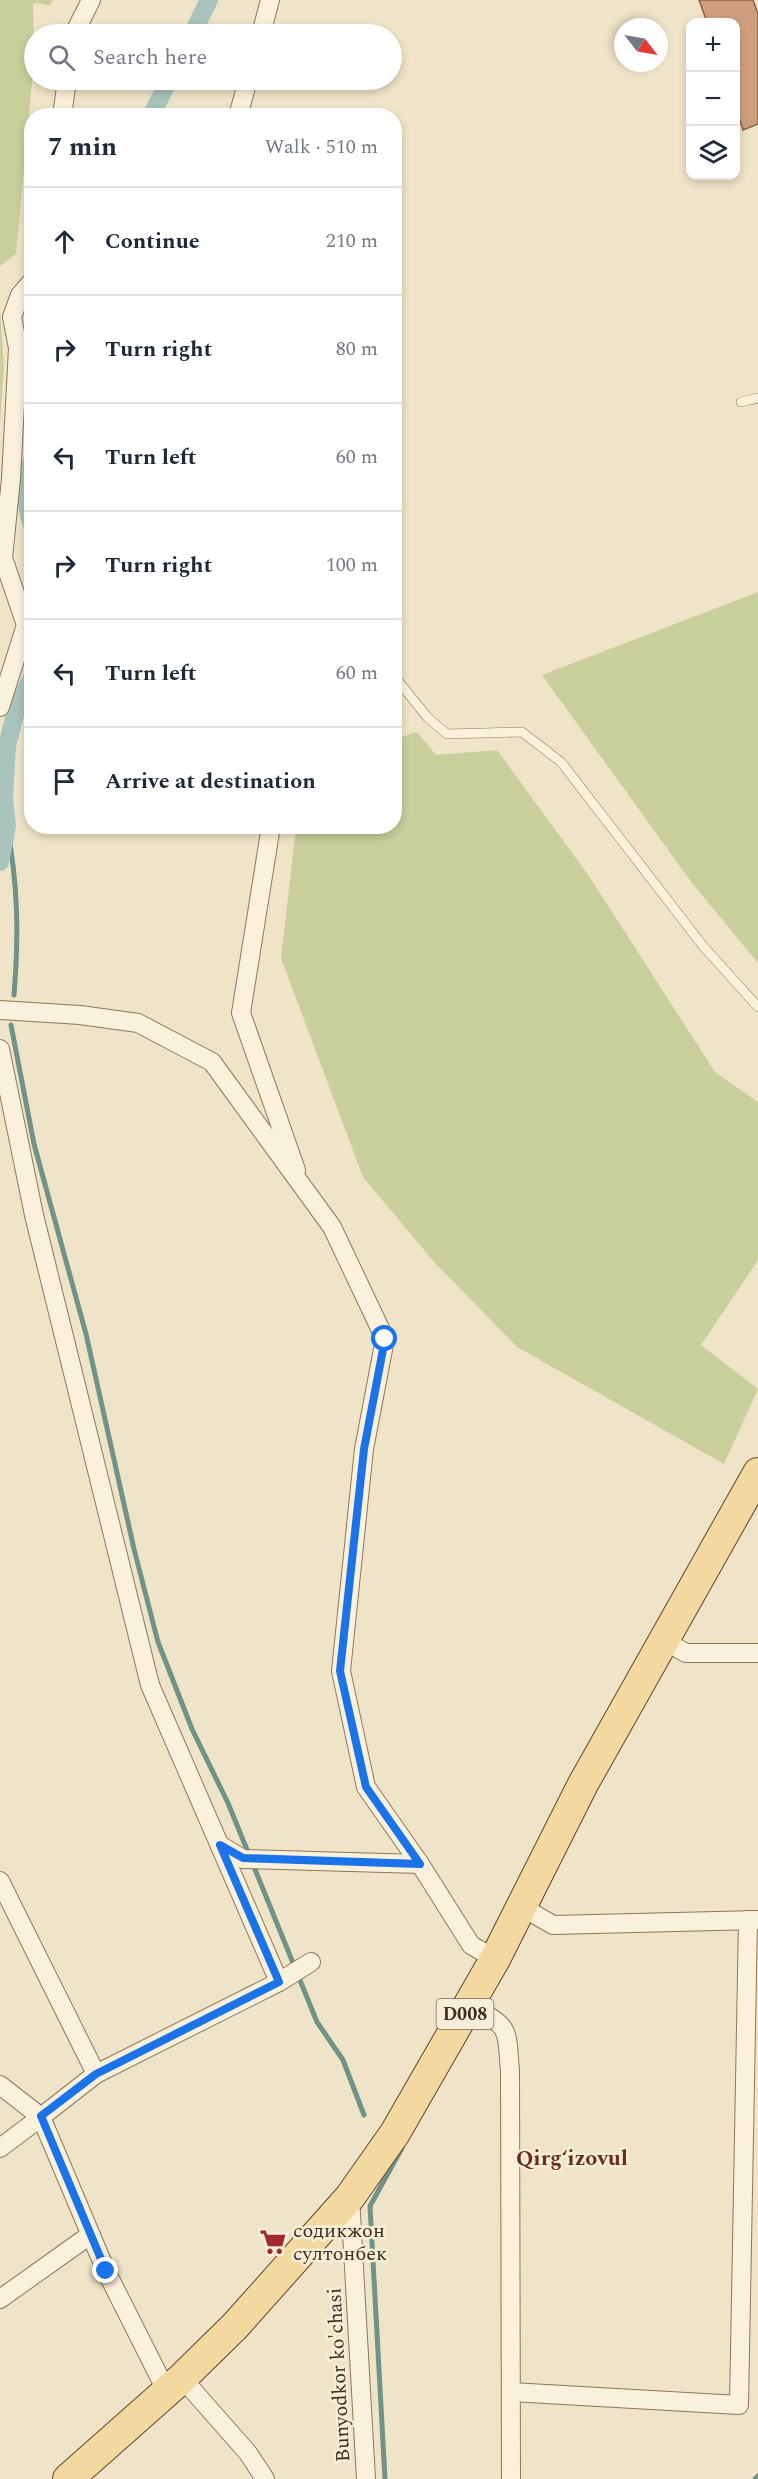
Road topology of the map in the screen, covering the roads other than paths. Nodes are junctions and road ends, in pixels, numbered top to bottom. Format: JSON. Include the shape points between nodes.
{"nodes":[{"id":1,"x":91,"y":0,"type":"edge"},
{"id":2,"x":270,"y":0,"type":"edge"},
{"id":3,"x":79,"y":24,"type":"edge"},
{"id":4,"x":264,"y":24,"type":"edge"},
{"id":5,"x":66,"y":90,"type":"edge"},
{"id":6,"x":245,"y":90,"type":"edge"},
{"id":7,"x":63,"y":108,"type":"edge"},
{"id":8,"x":240,"y":108,"type":"edge"},
{"id":9,"x":24,"y":290,"type":"edge"},
{"id":10,"x":758,"y":398,"type":"edge"},
{"id":11,"x":741,"y":402,"type":"dead end"},
{"id":12,"x":24,"y":619,"type":"edge"},
{"id":13,"x":24,"y":631,"type":"edge"},
{"id":14,"x":402,"y":686,"type":"edge"},
{"id":15,"x":0,"y":707,"type":"edge"},
{"id":16,"x":270,"y":834,"type":"edge"},
{"id":17,"x":758,"y":1007,"type":"edge"},
{"id":18,"x":0,"y":1010,"type":"edge"},
{"id":19,"x":0,"y":1049,"type":"edge"},
{"id":20,"x":303,"y":1189,"type":"junction"},
{"id":21,"x":758,"y":1473,"type":"edge"},
{"id":22,"x":664,"y":1641,"type":"junction"},
{"id":23,"x":758,"y":1653,"type":"edge"},
{"id":24,"x":220,"y":1845,"type":"junction"},
{"id":25,"x":420,"y":1864,"type":"junction"},
{"id":26,"x":0,"y":1881,"type":"edge"},
{"id":27,"x":522,"y":1907,"type":"junction"},
{"id":28,"x":753,"y":1920,"type":"edge"},
{"id":29,"x":495,"y":1959,"type":"junction"},
{"id":30,"x":311,"y":1963,"type":"dead end"},
{"id":31,"x":284,"y":1979,"type":"junction"},
{"id":32,"x":470,"y":2005,"type":"junction"},
{"id":33,"x":96,"y":2074,"type":"junction"},
{"id":34,"x":0,"y":2085,"type":"edge"},
{"id":35,"x":41,"y":2116,"type":"junction"},
{"id":36,"x":0,"y":2148,"type":"edge"},
{"id":37,"x":351,"y":2197,"type":"junction"},
{"id":38,"x":90,"y":2235,"type":"junction"},
{"id":39,"x":0,"y":2299,"type":"edge"},
{"id":40,"x":175,"y":2385,"type":"junction"},
{"id":41,"x":510,"y":2392,"type":"junction"},
{"id":42,"x":68,"y":2479,"type":"edge"},
{"id":43,"x":265,"y":2479,"type":"edge"},
{"id":44,"x":366,"y":2479,"type":"edge"},
{"id":45,"x":511,"y":2479,"type":"edge"}],
"edges":[{"from":1,"to":3,"type":"street"},
{"from":2,"to":4,"type":"street"},
{"from":5,"to":7,"type":"street"},
{"from":6,"to":8,"type":"street"},
{"from":9,"to":12,"type":"street","via":[[12,317],[18,348],[3,558]]},
{"from":10,"to":11,"type":"lane"},
{"from":13,"to":15,"type":"street"},
{"from":14,"to":17,"type":"lane","via":[[447,734],[522,732],[561,762],[703,946]]},
{"from":16,"to":20,"type":"street","via":[[241,1014]]},
{"from":18,"to":20,"type":"street","via":[[80,1014],[138,1023],[212,1062]]},
{"from":19,"to":24,"type":"street","via":[[34,1215],[150,1685]]},
{"from":20,"to":25,"type":"street","via":[[332,1227],[385,1339],[364,1449],[340,1671],[366,1787]]},
{"from":21,"to":22,"type":"main road","number":"D008"},
{"from":22,"to":23,"type":"street","via":[[686,1653]]},
{"from":22,"to":27,"type":"main road","number":"D008","via":[[584,1784]]},
{"from":24,"to":25,"type":"street","via":[[243,1858]]},
{"from":24,"to":31,"type":"street"},
{"from":25,"to":29,"type":"street","via":[[471,1945]]},
{"from":26,"to":33,"type":"street"},
{"from":27,"to":28,"type":"street","via":[[553,1925]]},
{"from":27,"to":29,"type":"main road","number":"D008"},
{"from":28,"to":41,"type":"street","via":[[739,2405]]},
{"from":29,"to":32,"type":"main road","number":"D008"},
{"from":30,"to":31,"type":"street"},
{"from":31,"to":33,"type":"street"},
{"from":32,"to":37,"type":"main road","number":"D008","via":[[395,2133]]},
{"from":32,"to":41,"type":"street","via":[[499,2022],[506,2031],[510,2083]]},
{"from":33,"to":35,"type":"street"},
{"from":34,"to":35,"type":"street"},
{"from":35,"to":36,"type":"street"},
{"from":35,"to":38,"type":"street"},
{"from":37,"to":40,"type":"main road","number":"D008","via":[[235,2326]]},
{"from":37,"to":44,"type":"street","name":"Bunyodkor ko'chasi"},
{"from":38,"to":39,"type":"street"},
{"from":38,"to":40,"type":"street","via":[[106,2271]]},
{"from":40,"to":42,"type":"main road","number":"D008"},
{"from":40,"to":43,"type":"street","via":[[248,2453]]},
{"from":41,"to":45,"type":"street"}]}
